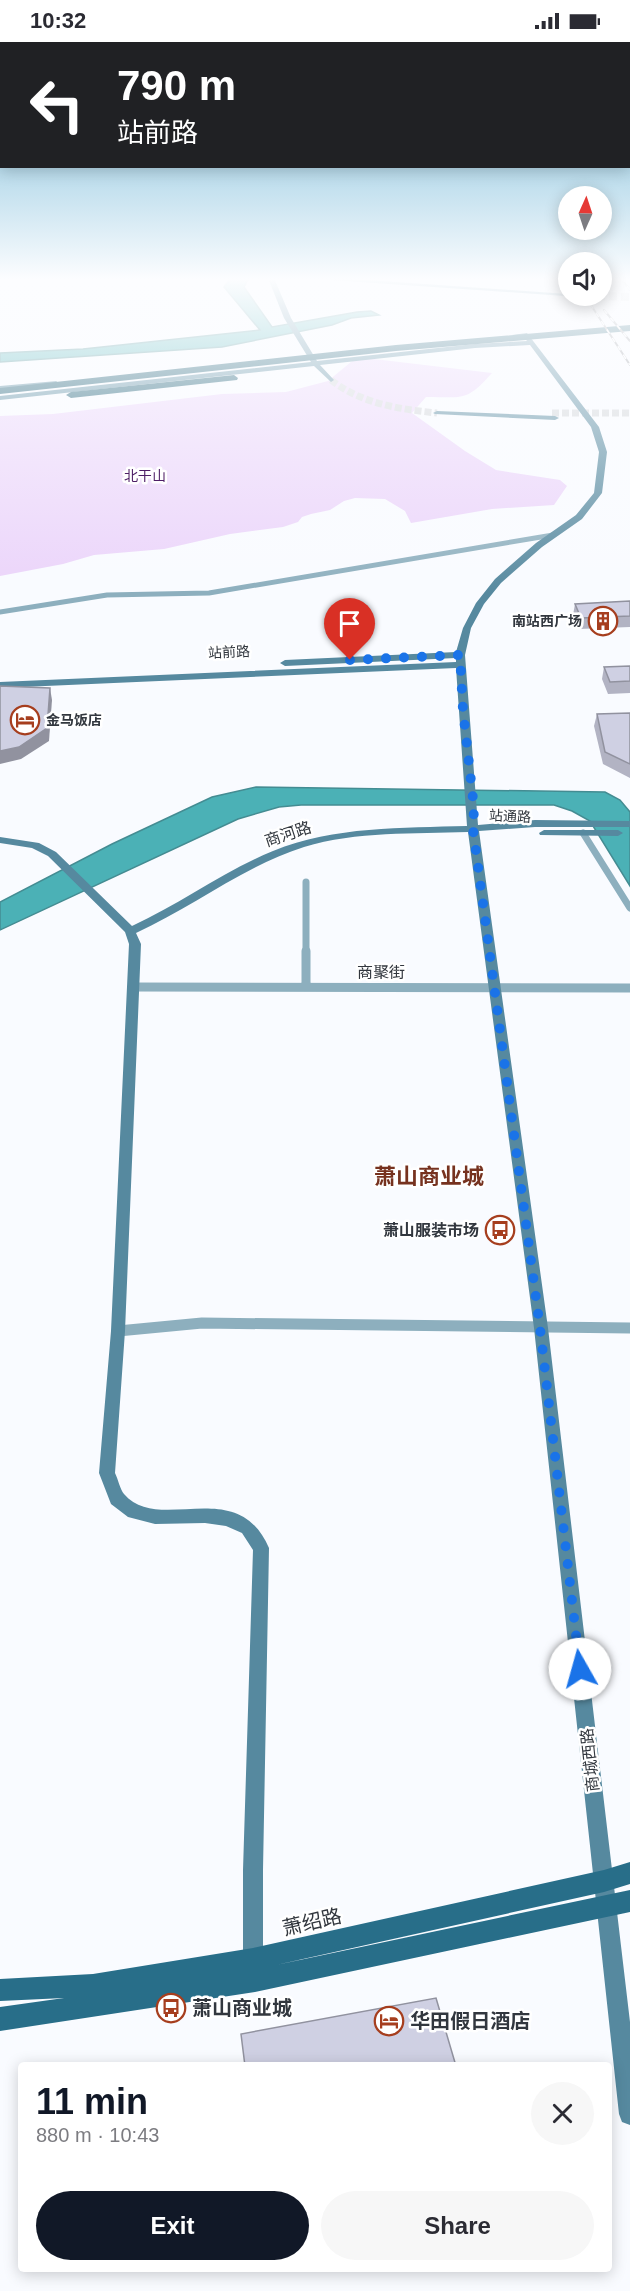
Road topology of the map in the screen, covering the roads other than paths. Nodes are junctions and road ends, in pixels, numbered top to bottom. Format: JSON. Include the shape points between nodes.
{"nodes":[{"id":1,"x":49,"y":383,"type":"edge"},
{"id":2,"x":77,"y":383,"type":"edge"},
{"id":3,"x":83,"y":383,"type":"edge"},
{"id":4,"x":105,"y":383,"type":"edge"},
{"id":5,"x":139,"y":383,"type":"edge"},
{"id":6,"x":185,"y":383,"type":"edge"},
{"id":7,"x":562,"y":383,"type":"edge"},
{"id":8,"x":0,"y":393,"type":"edge"},
{"id":9,"x":53,"y":393,"type":"junction"},
{"id":10,"x":554,"y":417,"type":"joint"},
{"id":11,"x":553,"y":535,"type":"junction"},
{"id":12,"x":0,"y":612,"type":"edge"},
{"id":13,"x":460,"y":660,"type":"junction"},
{"id":14,"x":0,"y":676,"type":"edge"},
{"id":15,"x":0,"y":685,"type":"edge"},
{"id":16,"x":630,"y":824,"type":"edge"},
{"id":17,"x":580,"y":828,"type":"junction"},
{"id":18,"x":473,"y":829,"type":"junction"},
{"id":19,"x":630,"y":833,"type":"edge"},
{"id":20,"x":0,"y":840,"type":"edge"},
{"id":21,"x":306,"y":882,"type":"dead end"},
{"id":22,"x":630,"y":908,"type":"edge"},
{"id":23,"x":130,"y":931,"type":"junction"},
{"id":24,"x":132,"y":987,"type":"junction"},
{"id":25,"x":306,"y":987,"type":"junction"},
{"id":26,"x":494,"y":987,"type":"junction"},
{"id":27,"x":630,"y":988,"type":"edge"},
{"id":28,"x":540,"y":1328,"type":"junction"},
{"id":29,"x":630,"y":1328,"type":"edge"},
{"id":30,"x":117,"y":1331,"type":"junction"},
{"id":31,"x":630,"y":1873,"type":"edge"},
{"id":32,"x":604,"y":1881,"type":"junction"},
{"id":33,"x":630,"y":1901,"type":"edge"},
{"id":34,"x":607,"y":1907,"type":"junction"},
{"id":35,"x":253,"y":1959,"type":"junction"},
{"id":36,"x":0,"y":1990,"type":"edge"},
{"id":37,"x":0,"y":2019,"type":"edge"},
{"id":38,"x":630,"y":2114,"type":"edge"}],
"edges":[{"from":1,"to":8,"type":"highway"},
{"from":2,"to":8,"type":"highway"},
{"from":3,"to":8,"type":"main road"},
{"from":4,"to":8,"type":"main road"},
{"from":5,"to":9,"type":"highway"},
{"from":6,"to":9,"type":"highway"},
{"from":7,"to":11,"type":"main road","name":"商城西路","via":[[595,427],[603,452],[598,493],[579,517]]},
{"from":8,"to":9,"type":"highway"},
{"from":10,"to":10,"type":"main road","via":[[515,413],[440,410],[477,416]]},
{"from":11,"to":12,"type":"street","via":[[209,593],[107,595]]},
{"from":11,"to":13,"type":"main road","name":"商城西路","via":[[517,562],[480,603],[466,628]]},
{"from":13,"to":14,"type":"main road","name":"站前路"},
{"from":13,"to":15,"type":"main road"},
{"from":13,"to":18,"type":"main road","name":"商城西路"},
{"from":16,"to":17,"type":"main road","name":"站通路"},
{"from":17,"to":18,"type":"main road","name":"站通路","via":[[505,833]]},
{"from":17,"to":19,"type":"main road","name":"站通路"},
{"from":17,"to":22,"type":"street"},
{"from":18,"to":23,"type":"main road","name":"商河路","via":[[357,833],[300,845],[248,866],[160,919]]},
{"from":18,"to":26,"type":"main road","name":"商城西路"},
{"from":20,"to":23,"type":"main road","via":[[35,845],[52,854]]},
{"from":21,"to":25,"type":"street"},
{"from":23,"to":24,"type":"main road","via":[[135,944]]},
{"from":24,"to":25,"type":"street","name":"商聚街"},
{"from":24,"to":30,"type":"main road"},
{"from":25,"to":26,"type":"street","name":"商聚街"},
{"from":26,"to":27,"type":"street","name":"商聚街"},
{"from":26,"to":28,"type":"main road","name":"商城西路"},
{"from":28,"to":29,"type":"street"},
{"from":28,"to":30,"type":"street","via":[[202,1323]]},
{"from":28,"to":32,"type":"main road","name":"商城西路"},
{"from":30,"to":35,"type":"main road","via":[[107,1473],[118,1502],[132,1512],[149,1516],[237,1520],[257,1536],[261,1548]]},
{"from":31,"to":32,"type":"main road","name":"萧绍路"},
{"from":32,"to":34,"type":"main road","name":"商城西路"},
{"from":32,"to":35,"type":"main road","name":"萧绍路"},
{"from":33,"to":34,"type":"main road"},
{"from":34,"to":37,"type":"main road","via":[[255,1981]]},
{"from":34,"to":38,"type":"main road","name":"商城西路"},
{"from":35,"to":36,"type":"main road","name":"萧绍路","via":[[93,1985]]}]}
